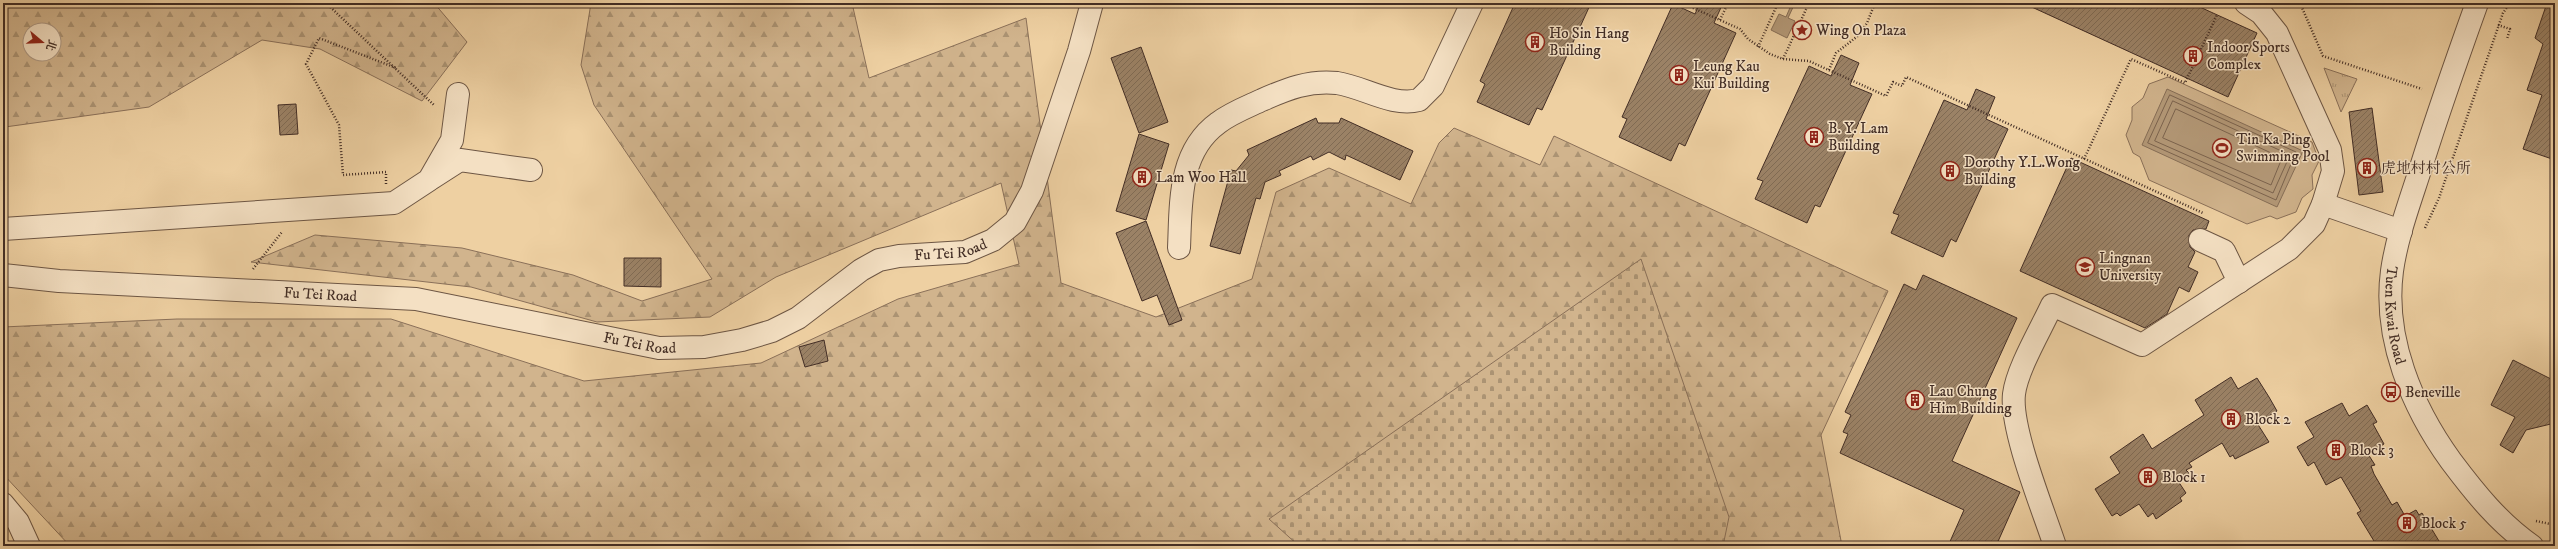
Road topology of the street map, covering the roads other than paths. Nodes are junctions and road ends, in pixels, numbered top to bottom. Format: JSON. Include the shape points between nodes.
{"nodes":[{"id":1,"x":1092,"y":3,"type":"edge"},
{"id":2,"x":1472,"y":3,"type":"edge"},
{"id":3,"x":2246,"y":3,"type":"edge"},
{"id":4,"x":2477,"y":3,"type":"edge"},
{"id":5,"x":458,"y":94,"type":"dead end"},
{"id":6,"x":531,"y":170,"type":"dead end"},
{"id":7,"x":430,"y":180,"type":"junction"},
{"id":8,"x":2323,"y":204,"type":"junction"},
{"id":9,"x":3,"y":229,"type":"edge"},
{"id":10,"x":2401,"y":231,"type":"junction"},
{"id":11,"x":2200,"y":240,"type":"dead end"},
{"id":12,"x":1179,"y":248,"type":"dead end"},
{"id":13,"x":3,"y":275,"type":"edge"},
{"id":14,"x":2238,"y":282,"type":"junction"},
{"id":15,"x":3,"y":504,"type":"edge"},
{"id":16,"x":29,"y":546,"type":"edge"},
{"id":17,"x":2055,"y":546,"type":"edge"},
{"id":18,"x":2532,"y":546,"type":"edge"}],
"edges":[{"from":1,"to":13,"type":"street","name":"Fu Tei Road","via":[[1079,51],[1032,191],[1015,222],[993,240],[965,252],[899,256],[880,260],[861,270],[798,318],[772,331],[704,348],[659,348],[416,299],[59,281]]},
{"from":2,"to":12,"type":"street","via":[[1433,86],[1419,100],[1400,101],[1339,84],[1314,82],[1283,90],[1218,123],[1198,146],[1185,173]]},
{"from":3,"to":8,"type":"street","via":[[2261,13],[2277,33],[2330,150],[2333,171]]},
{"from":4,"to":10,"type":"street","name":"Tuen Kwai Road"},
{"from":5,"to":7,"type":"street","via":[[452,140]]},
{"from":6,"to":7,"type":"street","via":[[460,160]]},
{"from":7,"to":9,"type":"street","via":[[394,203],[384,205]]},
{"from":8,"to":10,"type":"street"},
{"from":8,"to":14,"type":"street","via":[[2314,224],[2289,249]]},
{"from":10,"to":18,"type":"street","name":"Tuen Kwai Road","via":[[2392,271],[2391,320],[2400,359],[2417,403],[2444,451],[2465,480],[2494,515]]},
{"from":11,"to":14,"type":"street","via":[[2224,251]]},
{"from":14,"to":17,"type":"street","via":[[2142,346],[2052,304],[2017,382],[2014,406],[2018,430]]},
{"from":15,"to":16,"type":"street","via":[[18,522]]}]}
